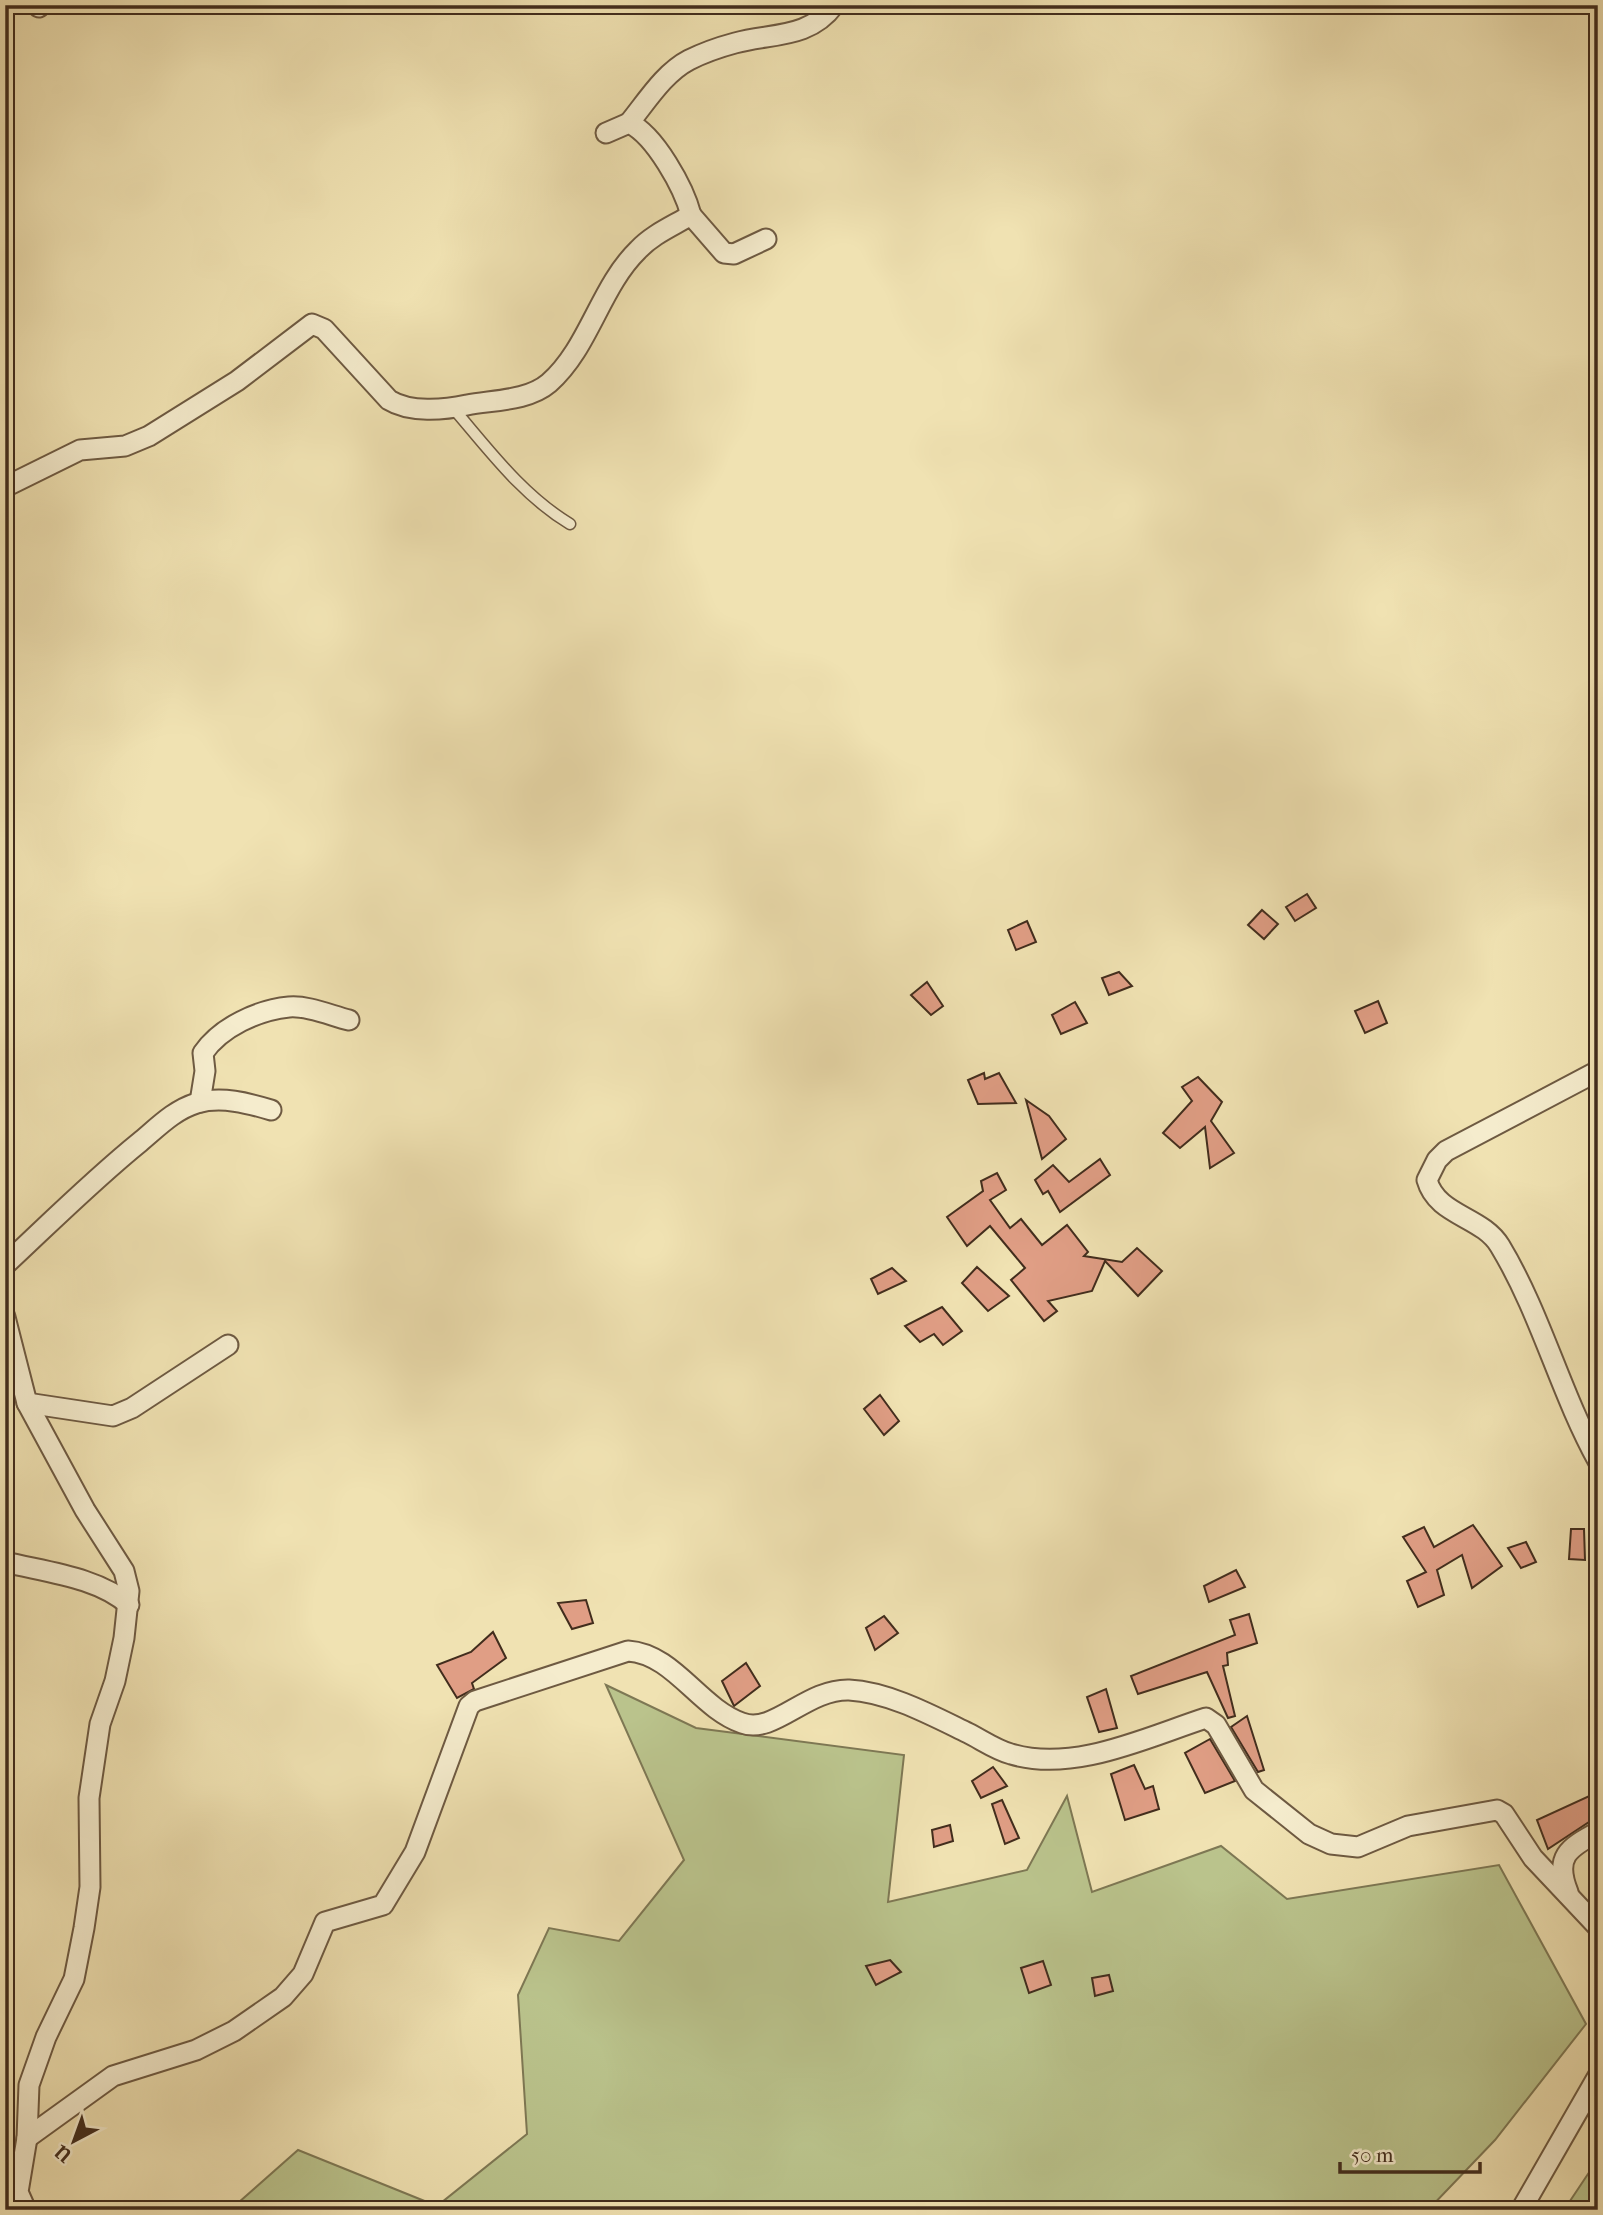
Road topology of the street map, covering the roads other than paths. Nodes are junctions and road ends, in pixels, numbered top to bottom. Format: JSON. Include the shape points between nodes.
{"nodes":[{"id":1,"x":834,"y":5,"type":"edge"},
{"id":2,"x":629,"y":123,"type":"junction"},
{"id":3,"x":606,"y":133,"type":"dead end"},
{"id":4,"x":691,"y":215,"type":"junction"},
{"id":5,"x":766,"y":239,"type":"dead end"},
{"id":6,"x":453,"y":408,"type":"junction"},
{"id":7,"x":5,"y":486,"type":"edge"},
{"id":8,"x":570,"y":524,"type":"dead end"},
{"id":9,"x":349,"y":1020,"type":"dead end"},
{"id":10,"x":1598,"y":1071,"type":"edge"},
{"id":11,"x":200,"y":1102,"type":"junction"},
{"id":12,"x":271,"y":1110,"type":"dead end"},
{"id":13,"x":5,"y":1265,"type":"edge"},
{"id":14,"x":5,"y":1317,"type":"edge"},
{"id":15,"x":228,"y":1345,"type":"dead end"},
{"id":16,"x":27,"y":1403,"type":"junction"},
{"id":17,"x":1598,"y":1461,"type":"edge"},
{"id":18,"x":5,"y":1562,"type":"edge"},
{"id":19,"x":129,"y":1605,"type":"junction"},
{"id":20,"x":1598,"y":1832,"type":"edge"},
{"id":21,"x":1572,"y":1903,"type":"junction"},
{"id":22,"x":1598,"y":1927,"type":"edge"},
{"id":23,"x":1598,"y":2076,"type":"edge"},
{"id":24,"x":26,"y":2138,"type":"junction"},
{"id":25,"x":26,"y":2210,"type":"edge"},
{"id":26,"x":1521,"y":2210,"type":"edge"}],
"edges":[{"from":1,"to":2,"type":"street","via":[[796,33],[736,43],[688,61],[668,76]]},
{"from":2,"to":3,"type":"street"},
{"from":2,"to":4,"type":"street","via":[[638,127],[665,161],[686,196]]},
{"from":4,"to":5,"type":"street","via":[[724,253],[734,254]]},
{"from":4,"to":6,"type":"street","via":[[637,250],[548,384],[518,397]]},
{"from":6,"to":7,"type":"street","via":[[399,406],[324,328],[312,324],[237,382],[149,436],[125,446],[80,450]]},
{"from":6,"to":8,"type":"lane","via":[[514,480]]},
{"from":9,"to":11,"type":"street","via":[[291,1006],[255,1015],[218,1034],[203,1053]]},
{"from":10,"to":17,"type":"street","via":[[1446,1152],[1427,1180],[1439,1202],[1479,1225],[1499,1243],[1526,1290],[1584,1437]]},
{"from":11,"to":12,"type":"street","via":[[245,1102]]},
{"from":11,"to":13,"type":"street","via":[[179,1110],[107,1169]]},
{"from":14,"to":16,"type":"street"},
{"from":15,"to":16,"type":"street","via":[[113,1416]]},
{"from":16,"to":19,"type":"street","via":[[124,1571]]},
{"from":18,"to":19,"type":"street","via":[[80,1581],[118,1595]]},
{"from":19,"to":24,"type":"street","via":[[115,1681],[100,1724],[89,1798],[90,1887],[84,1928],[74,1979],[29,2085]]},
{"from":20,"to":21,"type":"street","via":[[1565,1856],[1561,1867]]},
{"from":21,"to":22,"type":"street"},
{"from":21,"to":24,"type":"street","via":[[1497,1810],[1408,1826],[1358,1847],[1331,1844],[1309,1834],[1254,1790],[1216,1725],[1206,1718],[1107,1750],[1056,1760],[1010,1754],[922,1711],[851,1690],[808,1699],[755,1727],[714,1707],[646,1652],[628,1651],[475,1700],[415,1852],[383,1905],[326,1922],[303,1974],[283,1997],[234,2031],[196,2050],[113,2076]]},
{"from":23,"to":26,"type":"street"},
{"from":24,"to":25,"type":"street","via":[[19,2192]]}]}
